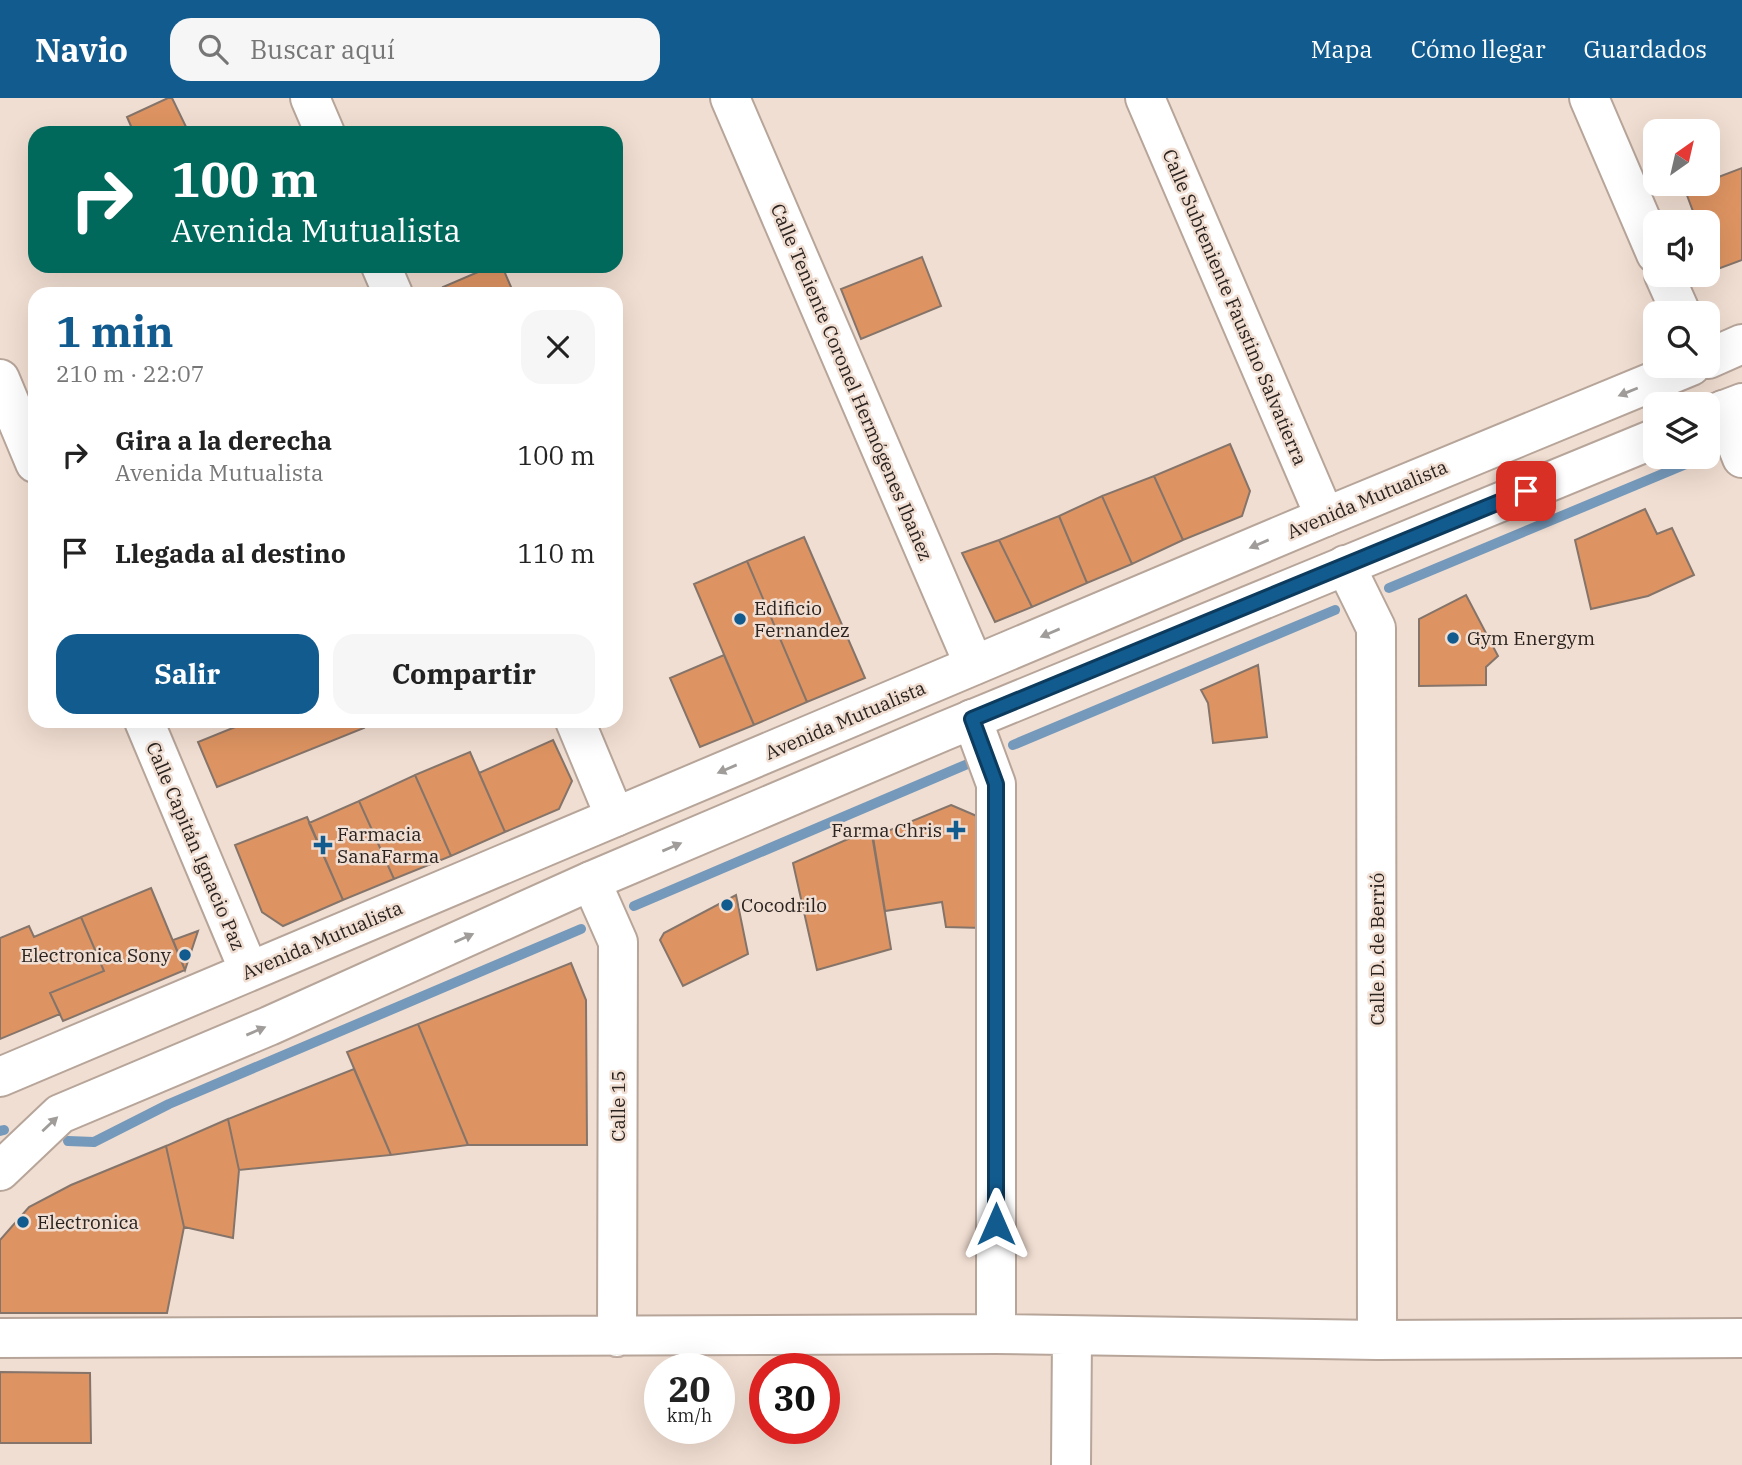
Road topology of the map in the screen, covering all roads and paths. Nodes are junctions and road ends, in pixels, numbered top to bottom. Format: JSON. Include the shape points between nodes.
{"nodes":[{"id":1,"x":310,"y":98,"type":"edge"},
{"id":2,"x":730,"y":98,"type":"edge"},
{"id":3,"x":1145,"y":98,"type":"edge"},
{"id":4,"x":1589,"y":98,"type":"edge"},
{"id":5,"x":322,"y":126,"type":"edge"},
{"id":6,"x":1643,"y":224,"type":"edge"},
{"id":7,"x":1742,"y":344,"type":"edge"},
{"id":8,"x":1720,"y":354,"type":"edge"},
{"id":9,"x":1662,"y":378,"type":"edge"},
{"id":10,"x":0,"y":379,"type":"edge"},
{"id":11,"x":1724,"y":410,"type":"edge"},
{"id":12,"x":1643,"y":443,"type":"edge"},
{"id":13,"x":28,"y":446,"type":"edge"},
{"id":14,"x":1742,"y":458,"type":"edge"},
{"id":15,"x":1325,"y":517,"type":"junction"},
{"id":16,"x":1345,"y":565,"type":"junction"},
{"id":17,"x":974,"y":665,"type":"junction"},
{"id":18,"x":972,"y":719,"type":"junction"},
{"id":19,"x":147,"y":728,"type":"edge"},
{"id":20,"x":578,"y":728,"type":"edge"},
{"id":21,"x":615,"y":817,"type":"junction"},
{"id":22,"x":591,"y":881,"type":"junction"},
{"id":23,"x":249,"y":971,"type":"junction"},
{"id":24,"x":0,"y":1077,"type":"edge"},
{"id":25,"x":0,"y":1171,"type":"edge"},
{"id":26,"x":996,"y":1334,"type":"junction"},
{"id":27,"x":1072,"y":1336,"type":"junction"},
{"id":28,"x":617,"y":1337,"type":"junction"},
{"id":29,"x":0,"y":1338,"type":"edge"},
{"id":30,"x":1742,"y":1338,"type":"edge"},
{"id":31,"x":1377,"y":1340,"type":"junction"},
{"id":32,"x":1071,"y":1465,"type":"edge"}],
"edges":[{"from":1,"to":5,"type":"street"},
{"from":2,"to":17,"type":"street","name":"Calle Teniente Coronel Hermógenes Ibañez"},
{"from":3,"to":15,"type":"street","name":"Calle Subteniente Faustino Salvatierra"},
{"from":4,"to":6,"type":"street"},
{"from":7,"to":8,"type":"street"},
{"from":9,"to":15,"type":"street","name":"Avenida Mutualista","one_way":true},
{"from":10,"to":13,"type":"street"},
{"from":11,"to":14,"type":"street"},
{"from":12,"to":16,"type":"street"},
{"from":15,"to":17,"type":"street","name":"Avenida Mutualista","one_way":true},
{"from":16,"to":18,"type":"street"},
{"from":16,"to":31,"type":"street","name":"Calle D. de Berrió","via":[[1376,628]]},
{"from":17,"to":21,"type":"street","name":"Avenida Mutualista","one_way":true},
{"from":22,"to":18,"type":"street","one_way":true},
{"from":18,"to":26,"type":"street","via":[[996,784]]},
{"from":19,"to":23,"type":"street","name":"Calle Capitán Ignacio Paz"},
{"from":20,"to":21,"type":"street"},
{"from":21,"to":23,"type":"street","name":"Avenida Mutualista"},
{"from":25,"to":22,"type":"street","one_way":true,"via":[[60,1114]]},
{"from":22,"to":28,"type":"street","name":"Calle 15","via":[[618,942]]},
{"from":23,"to":24,"type":"street","name":"Avenida Mutualista"},
{"from":26,"to":27,"type":"street"},
{"from":26,"to":28,"type":"street"},
{"from":27,"to":31,"type":"street"},
{"from":27,"to":32,"type":"street"},
{"from":28,"to":29,"type":"street"},
{"from":30,"to":31,"type":"street"}]}
